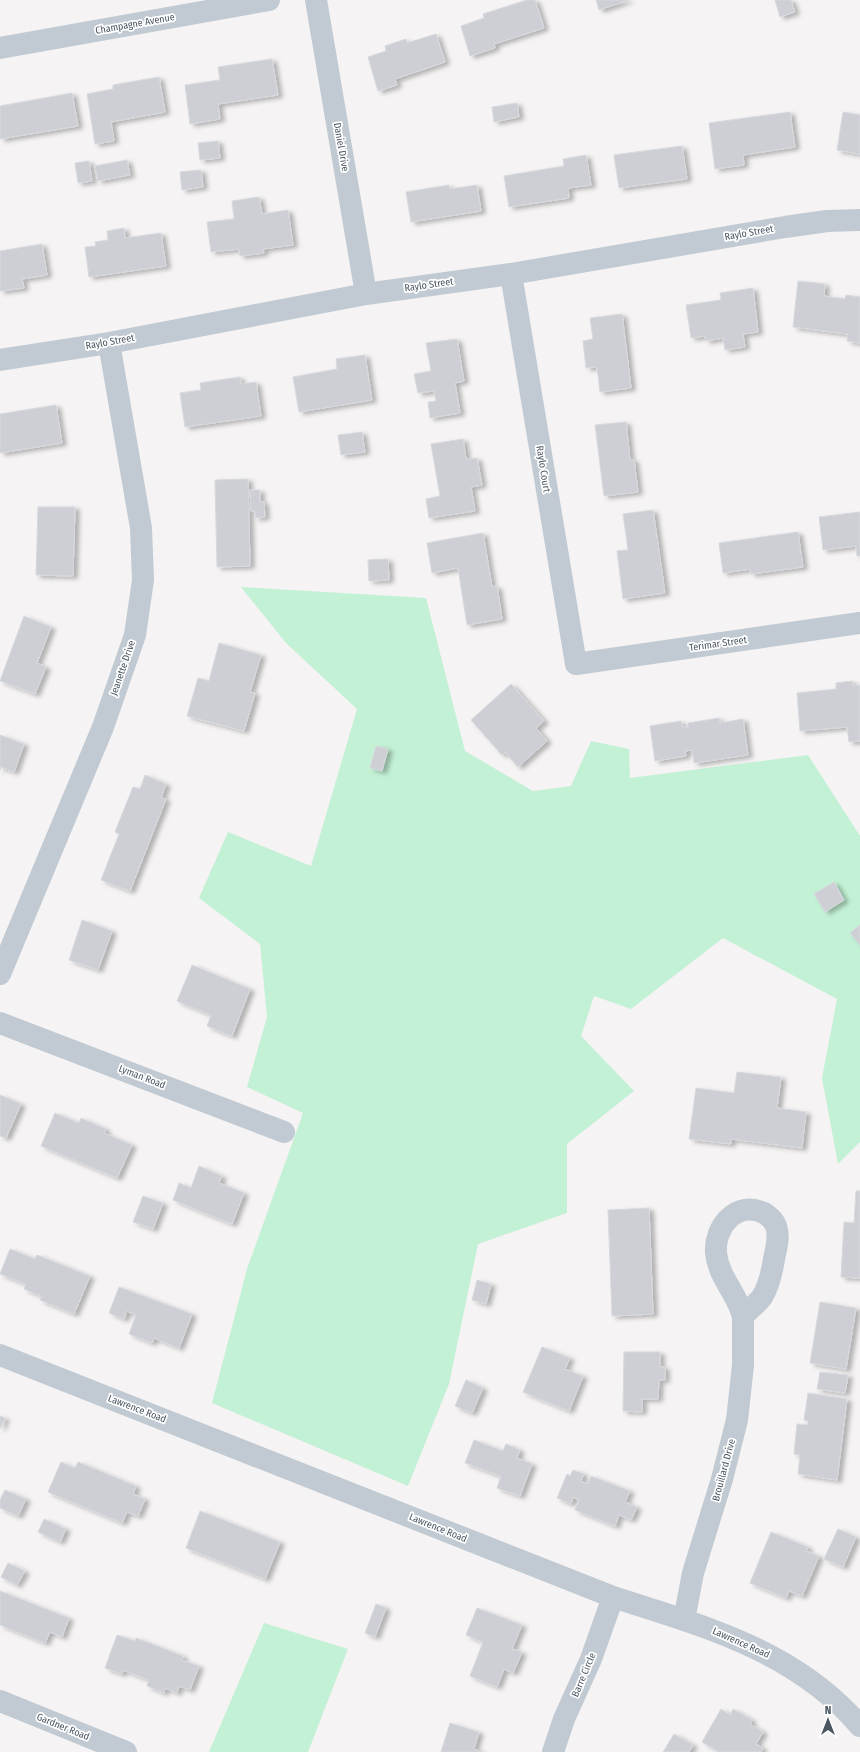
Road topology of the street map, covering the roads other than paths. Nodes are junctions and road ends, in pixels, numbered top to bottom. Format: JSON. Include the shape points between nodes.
{"nodes":[{"id":1,"x":269,"y":0,"type":"edge"},
{"id":2,"x":316,"y":0,"type":"edge"},
{"id":3,"x":0,"y":48,"type":"edge"},
{"id":4,"x":860,"y":220,"type":"edge"},
{"id":5,"x":511,"y":274,"type":"junction"},
{"id":6,"x":366,"y":294,"type":"junction"},
{"id":7,"x":109,"y":343,"type":"junction"},
{"id":8,"x":0,"y":360,"type":"edge"},
{"id":9,"x":860,"y":623,"type":"edge"},
{"id":10,"x":576,"y":664,"type":"joint"},
{"id":11,"x":0,"y":974,"type":"edge"},
{"id":12,"x":0,"y":1023,"type":"edge"},
{"id":13,"x":284,"y":1132,"type":"dead end"},
{"id":14,"x":743,"y":1317,"type":"dead end"},
{"id":15,"x":0,"y":1355,"type":"edge"},
{"id":16,"x":613,"y":1597,"type":"junction"},
{"id":17,"x":684,"y":1620,"type":"junction"},
{"id":18,"x":0,"y":1701,"type":"edge"},
{"id":19,"x":860,"y":1726,"type":"edge"},
{"id":20,"x":126,"y":1752,"type":"edge"},
{"id":21,"x":553,"y":1752,"type":"edge"}],
"edges":[{"from":1,"to":3,"type":"street","name":"Champagne Avenue"},
{"from":2,"to":6,"type":"street","name":"Daniel Drive"},
{"from":4,"to":5,"type":"street","name":"Raylo Street","via":[[785,226]]},
{"from":5,"to":6,"type":"street","name":"Raylo Street"},
{"from":5,"to":10,"type":"street","name":"Raylo Court"},
{"from":6,"to":7,"type":"street","name":"Raylo Street"},
{"from":7,"to":8,"type":"street","name":"Raylo Street"},
{"from":7,"to":11,"type":"street","name":"Jeanette Drive","via":[[141,528],[143,580],[135,635],[103,728]]},
{"from":9,"to":10,"type":"street","name":"Terimar Street"},
{"from":12,"to":13,"type":"street","name":"Lyman Road"},
{"from":14,"to":17,"type":"street","name":"Brouillard Drive","via":[[742,1373],[737,1420],[693,1572]]},
{"from":15,"to":16,"type":"street","name":"Lawrence Road"},
{"from":16,"to":17,"type":"street","name":"Lawrence Road"},
{"from":16,"to":21,"type":"street","name":"Barre Circle"},
{"from":17,"to":19,"type":"street","name":"Lawrence Road","via":[[736,1639],[790,1666],[830,1694]]},
{"from":18,"to":20,"type":"street","name":"Gardner Road"}]}
